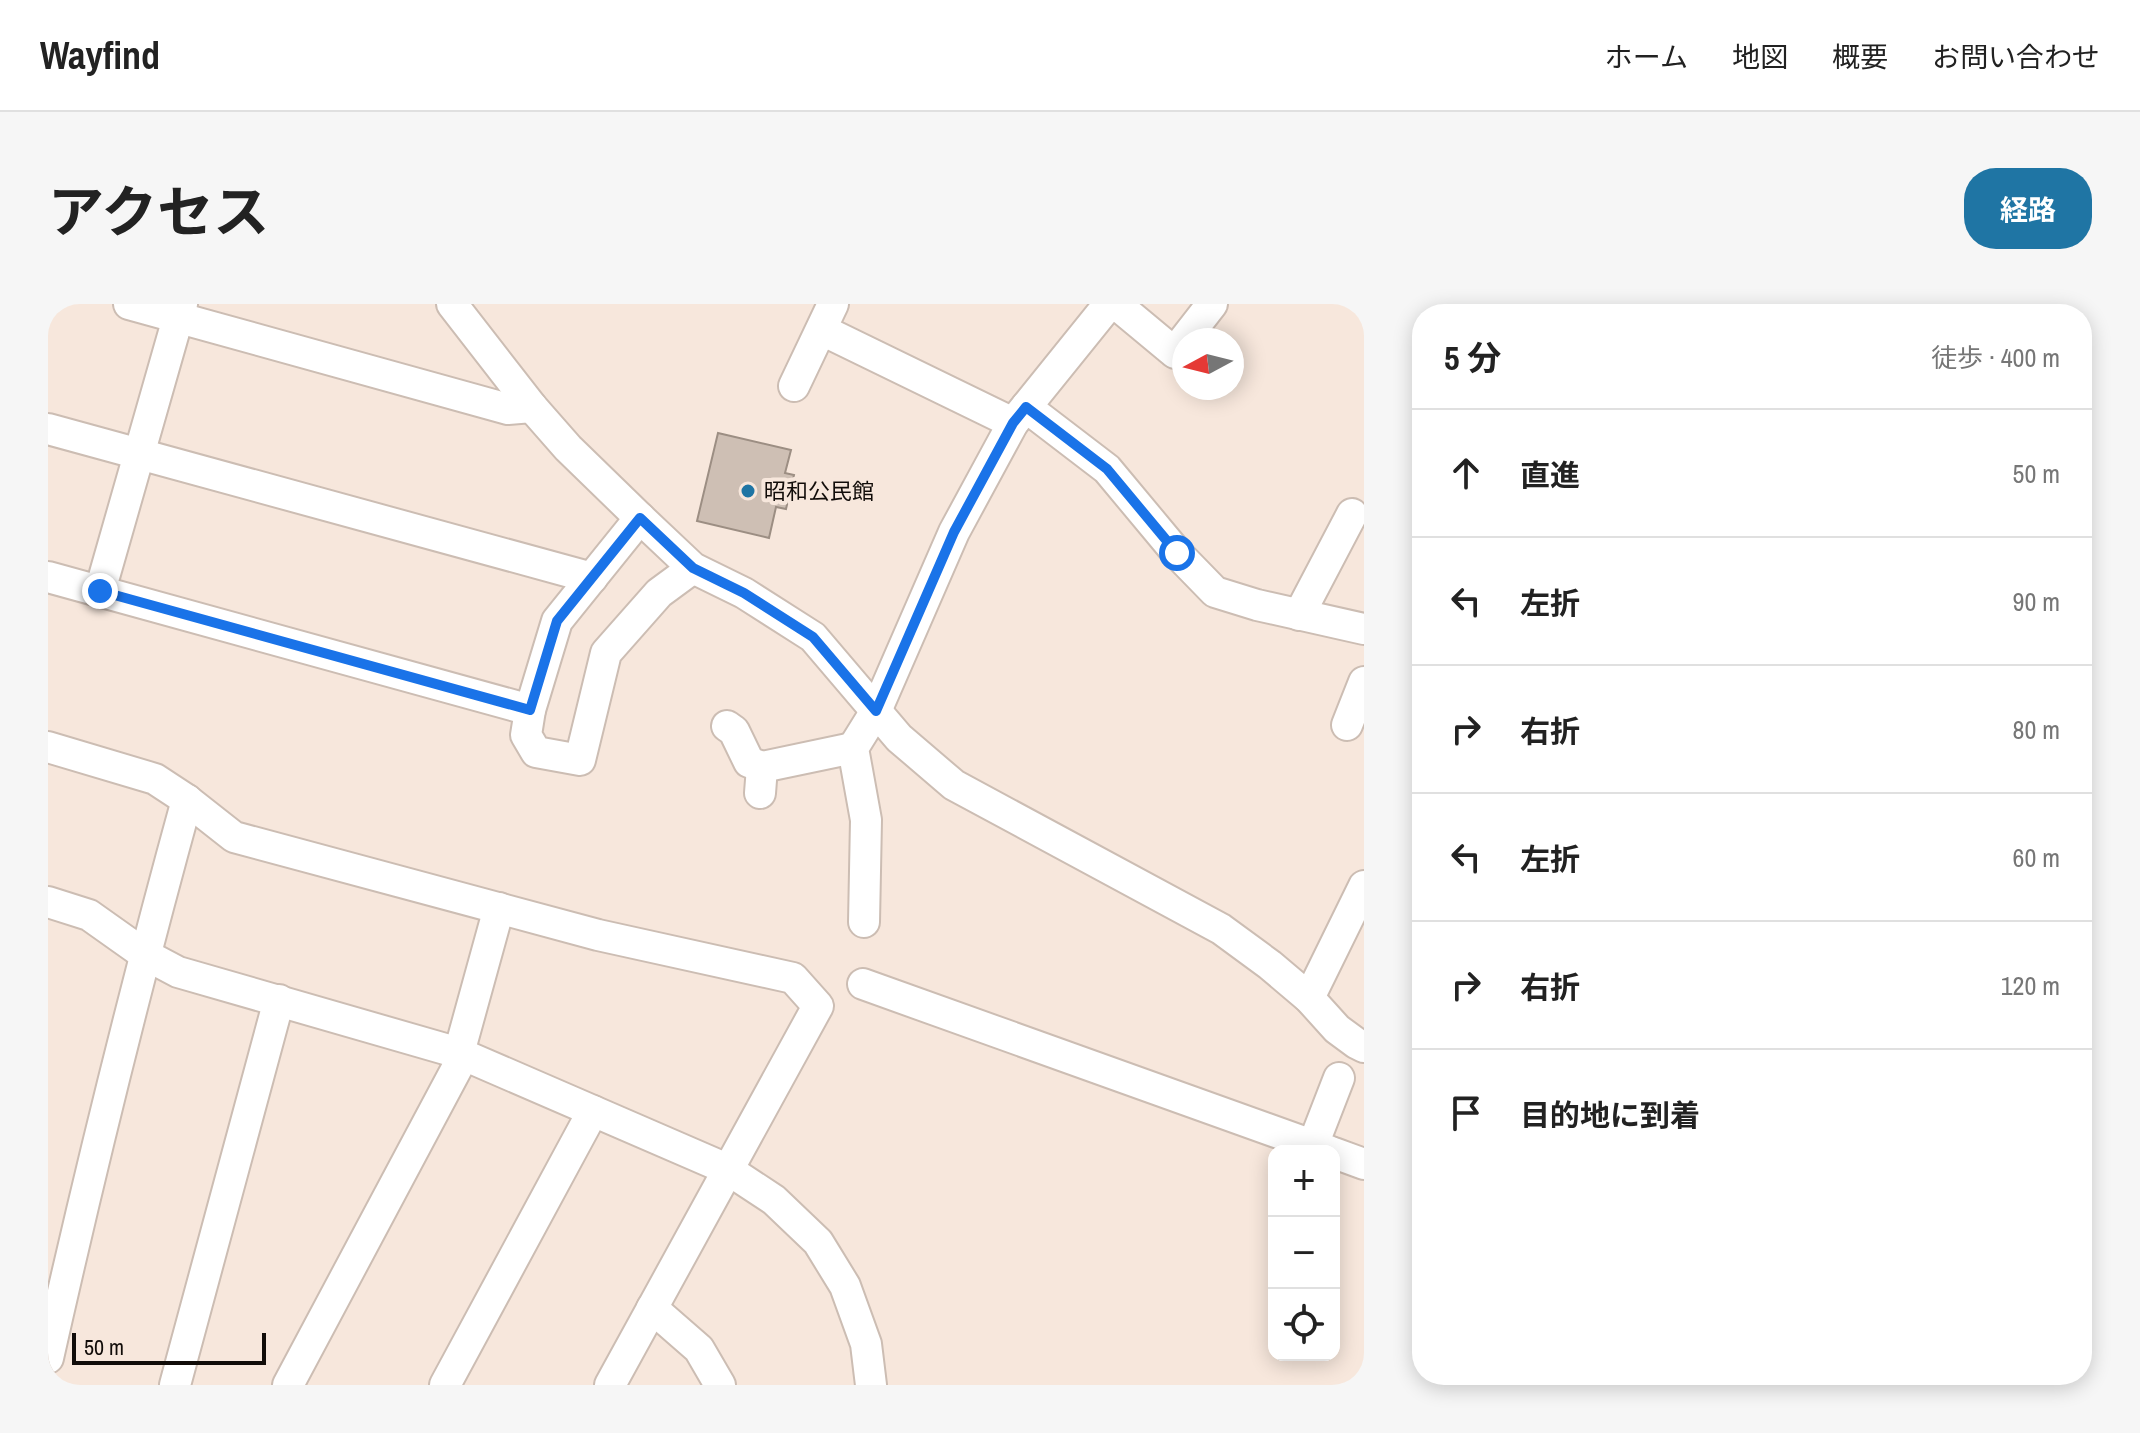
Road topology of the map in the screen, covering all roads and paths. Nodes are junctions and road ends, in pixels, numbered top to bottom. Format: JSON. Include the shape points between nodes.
{"nodes":[{"id":1,"x":129,"y":304,"type":"edge"},
{"id":2,"x":452,"y":304,"type":"edge"},
{"id":3,"x":1109,"y":304,"type":"edge"},
{"id":4,"x":1116,"y":304,"type":"edge"},
{"id":5,"x":1212,"y":304,"type":"edge"},
{"id":6,"x":180,"y":311,"type":"edge"},
{"id":7,"x":827,"y":317,"type":"edge"},
{"id":8,"x":1193,"y":328,"type":"edge"},
{"id":9,"x":1172,"y":351,"type":"edge"},
{"id":10,"x":794,"y":386,"type":"dead end"},
{"id":11,"x":532,"y":407,"type":"junction"},
{"id":12,"x":1019,"y":415,"type":"junction"},
{"id":13,"x":48,"y":429,"type":"edge"},
{"id":14,"x":139,"y":454,"type":"junction"},
{"id":15,"x":1352,"y":514,"type":"dead end"},
{"id":16,"x":640,"y":518,"type":"junction"},
{"id":17,"x":693,"y":568,"type":"junction"},
{"id":18,"x":48,"y":577,"type":"edge"},
{"id":19,"x":592,"y":578,"type":"junction"},
{"id":20,"x":100,"y":591,"type":"junction"},
{"id":21,"x":1299,"y":615,"type":"junction"},
{"id":22,"x":1364,"y":629,"type":"edge"},
{"id":23,"x":1364,"y":682,"type":"edge"},
{"id":24,"x":530,"y":710,"type":"junction"},
{"id":25,"x":876,"y":711,"type":"junction"},
{"id":26,"x":1347,"y":725,"type":"dead end"},
{"id":27,"x":727,"y":726,"type":"dead end"},
{"id":28,"x":48,"y":747,"type":"edge"},
{"id":29,"x":853,"y":748,"type":"junction"},
{"id":30,"x":187,"y":800,"type":"junction"},
{"id":31,"x":1364,"y":886,"type":"edge"},
{"id":32,"x":48,"y":902,"type":"edge"},
{"id":33,"x":499,"y":908,"type":"junction"},
{"id":34,"x":864,"y":922,"type":"dead end"},
{"id":35,"x":144,"y":954,"type":"junction"},
{"id":36,"x":863,"y":984,"type":"dead end"},
{"id":37,"x":1309,"y":998,"type":"junction"},
{"id":38,"x":279,"y":1000,"type":"junction"},
{"id":39,"x":1364,"y":1047,"type":"edge"},
{"id":40,"x":459,"y":1053,"type":"junction"},
{"id":41,"x":1339,"y":1078,"type":"dead end"},
{"id":42,"x":593,"y":1111,"type":"junction"},
{"id":43,"x":1311,"y":1145,"type":"edge"},
{"id":44,"x":1326,"y":1145,"type":"edge"},
{"id":45,"x":1340,"y":1155,"type":"edge"},
{"id":46,"x":1364,"y":1164,"type":"edge"},
{"id":47,"x":727,"y":1169,"type":"junction"},
{"id":48,"x":652,"y":1308,"type":"junction"},
{"id":49,"x":48,"y":1358,"type":"edge"},
{"id":50,"x":175,"y":1385,"type":"edge"},
{"id":51,"x":288,"y":1385,"type":"edge"},
{"id":52,"x":445,"y":1385,"type":"edge"},
{"id":53,"x":610,"y":1385,"type":"edge"},
{"id":54,"x":720,"y":1385,"type":"edge"},
{"id":55,"x":871,"y":1385,"type":"edge"}],
"edges":[{"from":1,"to":6,"type":"street"},
{"from":2,"to":11,"type":"street"},
{"from":3,"to":12,"type":"street"},
{"from":4,"to":9,"type":"street"},
{"from":5,"to":8,"type":"street"},
{"from":6,"to":11,"type":"street","via":[[508,409]]},
{"from":6,"to":14,"type":"street"},
{"from":7,"to":10,"type":"street"},
{"from":7,"to":12,"type":"street"},
{"from":11,"to":16,"type":"street"},
{"from":12,"to":21,"type":"street","via":[[1107,469],[1215,592]]},
{"from":12,"to":25,"type":"street","via":[[954,532]]},
{"from":13,"to":14,"type":"street"},
{"from":14,"to":19,"type":"street"},
{"from":14,"to":20,"type":"street"},
{"from":15,"to":21,"type":"street"},
{"from":16,"to":17,"type":"street"},
{"from":16,"to":19,"type":"street"},
{"from":17,"to":24,"type":"street","via":[[659,593],[606,653],[580,760],[536,752],[526,735]]},
{"from":17,"to":25,"type":"street","via":[[813,637]]},
{"from":18,"to":20,"type":"street"},
{"from":19,"to":24,"type":"street","via":[[557,621]]},
{"from":20,"to":24,"type":"street"},
{"from":21,"to":22,"type":"street"},
{"from":23,"to":26,"type":"street"},
{"from":25,"to":29,"type":"street"},
{"from":25,"to":37,"type":"street","via":[[954,785],[1221,929]]},
{"from":27,"to":29,"type":"street","via":[[761,780]]},
{"from":28,"to":30,"type":"street","via":[[155,779]]},
{"from":29,"to":34,"type":"street","via":[[866,820]]},
{"from":30,"to":33,"type":"street","via":[[234,837]]},
{"from":30,"to":35,"type":"street"},
{"from":31,"to":37,"type":"street"},
{"from":32,"to":35,"type":"street","via":[[89,915]]},
{"from":33,"to":40,"type":"street"},
{"from":33,"to":47,"type":"street","via":[[793,978],[818,1006]]},
{"from":35,"to":38,"type":"street","via":[[178,972]]},
{"from":35,"to":49,"type":"street"},
{"from":36,"to":43,"type":"street"},
{"from":37,"to":39,"type":"street","via":[[1337,1029]]},
{"from":38,"to":40,"type":"street"},
{"from":38,"to":50,"type":"street"},
{"from":40,"to":42,"type":"street"},
{"from":40,"to":51,"type":"street","via":[[457,1068]]},
{"from":41,"to":44,"type":"street"},
{"from":42,"to":47,"type":"street"},
{"from":42,"to":52,"type":"street"},
{"from":45,"to":46,"type":"street"},
{"from":47,"to":48,"type":"street"},
{"from":47,"to":55,"type":"street","via":[[774,1200],[818,1242],[845,1286],[866,1344]]},
{"from":48,"to":53,"type":"street"},
{"from":48,"to":54,"type":"street","via":[[699,1349]]}]}
